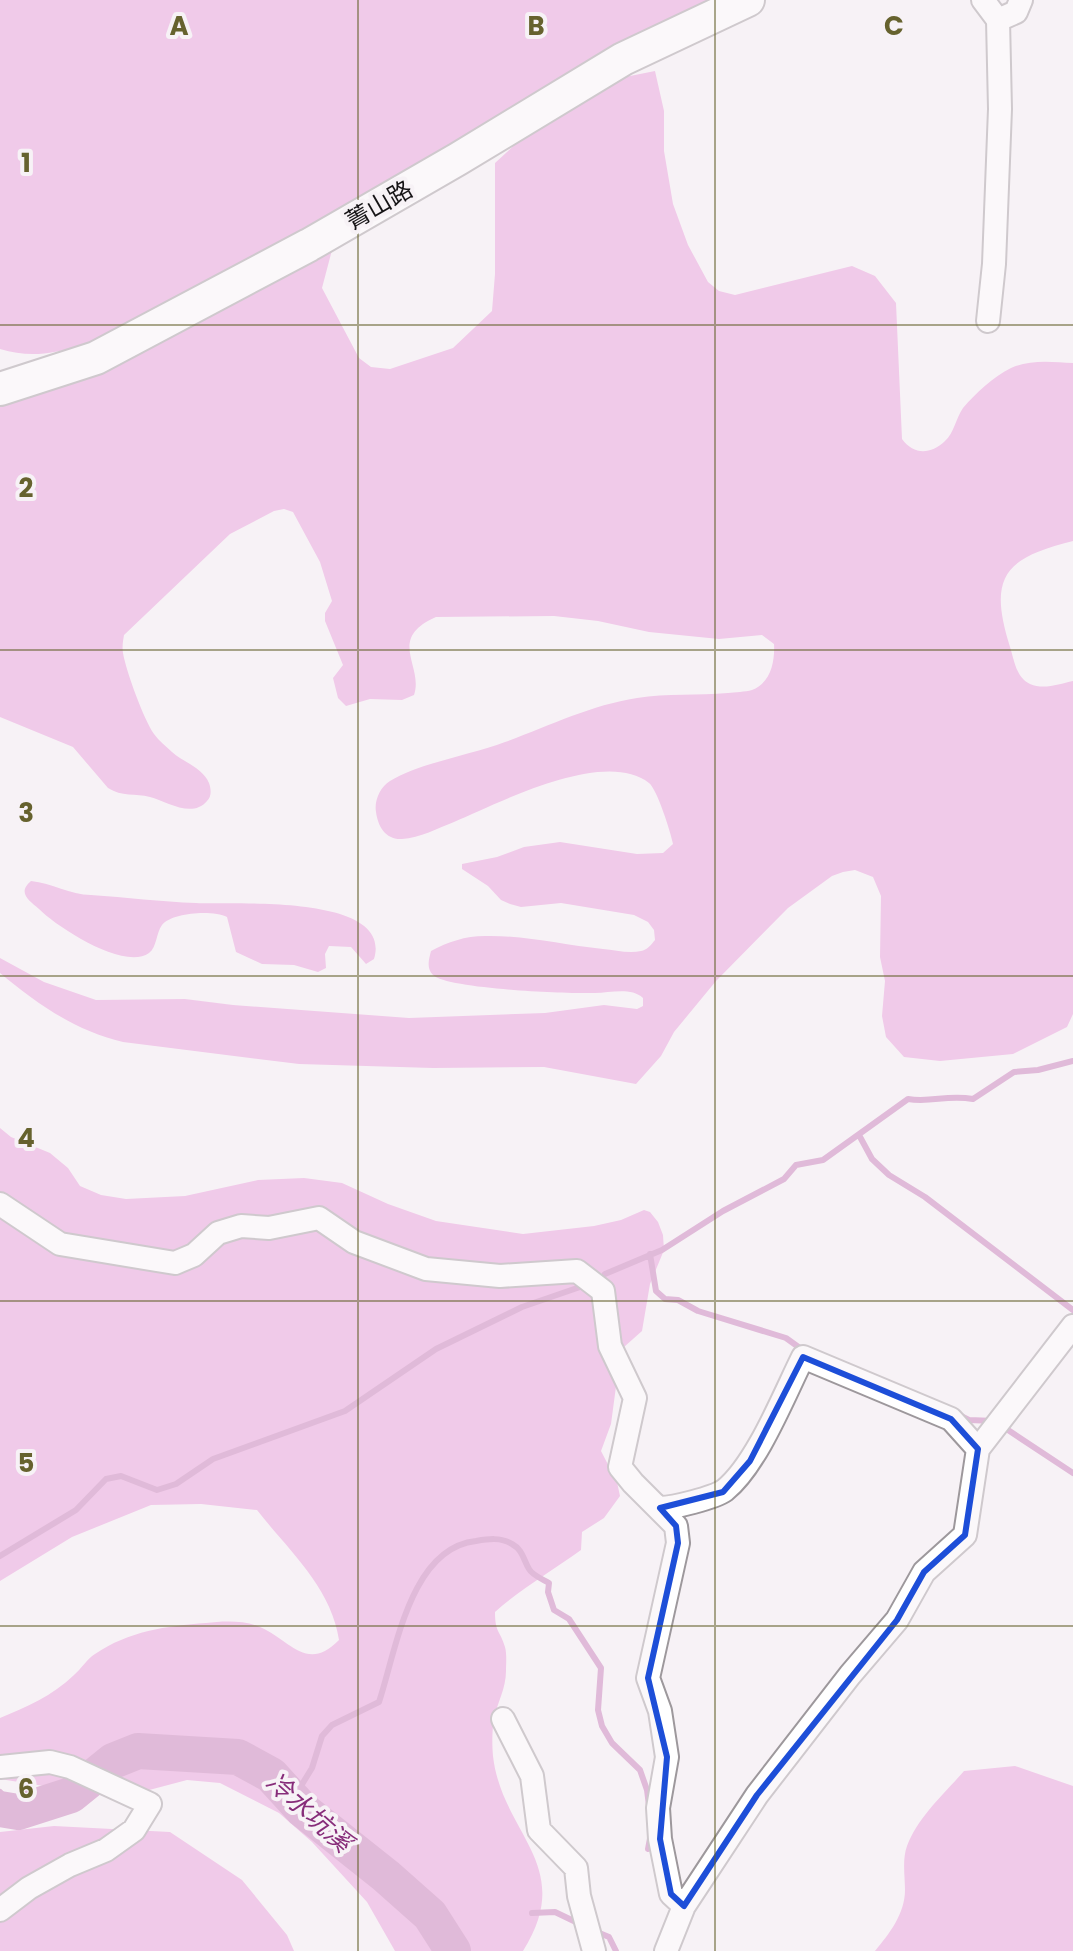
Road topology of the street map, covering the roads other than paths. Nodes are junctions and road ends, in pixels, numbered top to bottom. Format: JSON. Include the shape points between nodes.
{"nodes":[{"id":1,"x":748,"y":0,"type":"edge"},
{"id":2,"x":983,"y":0,"type":"edge"},
{"id":3,"x":1021,"y":0,"type":"edge"},
{"id":4,"x":998,"y":20,"type":"junction"},
{"id":5,"x":988,"y":321,"type":"dead end"},
{"id":6,"x":0,"y":389,"type":"edge"},
{"id":7,"x":0,"y":1204,"type":"edge"},
{"id":8,"x":1073,"y":1326,"type":"edge"},
{"id":9,"x":978,"y":1449,"type":"junction"},
{"id":10,"x":660,"y":1508,"type":"junction"},
{"id":11,"x":503,"y":1719,"type":"dead end"},
{"id":12,"x":0,"y":1767,"type":"edge"},
{"id":13,"x":684,"y":1906,"type":"junction"},
{"id":14,"x":0,"y":1910,"type":"edge"},
{"id":15,"x":594,"y":1951,"type":"edge"},
{"id":16,"x":666,"y":1951,"type":"edge"}],
"edges":[{"from":1,"to":6,"type":"street","name":"菁山路","via":[[623,59],[309,245],[96,358]]},
{"from":2,"to":4,"type":"street"},
{"from":3,"to":4,"type":"street","via":[[1016,12]]},
{"from":4,"to":5,"type":"street","via":[[1000,109]]},
{"from":7,"to":10,"type":"street","via":[[60,1244],[175,1263],[194,1255],[218,1233],[319,1218],[354,1242],[426,1269],[500,1276],[577,1271],[603,1291],[610,1346],[635,1398],[620,1467]]},
{"from":8,"to":9,"type":"street"},
{"from":9,"to":10,"type":"street","via":[[951,1419],[803,1357],[750,1461],[723,1492]]},
{"from":9,"to":13,"type":"street","via":[[965,1535],[924,1572],[897,1620],[757,1795]]},
{"from":10,"to":13,"type":"street","via":[[676,1526],[678,1543],[648,1678],[667,1757],[658,1808],[660,1839],[671,1894]]},
{"from":11,"to":15,"type":"street","via":[[532,1776],[539,1830],[576,1868]]},
{"from":12,"to":14,"type":"street","via":[[50,1762],[150,1804],[134,1830],[106,1850],[29,1888]]},
{"from":13,"to":16,"type":"street"}]}
